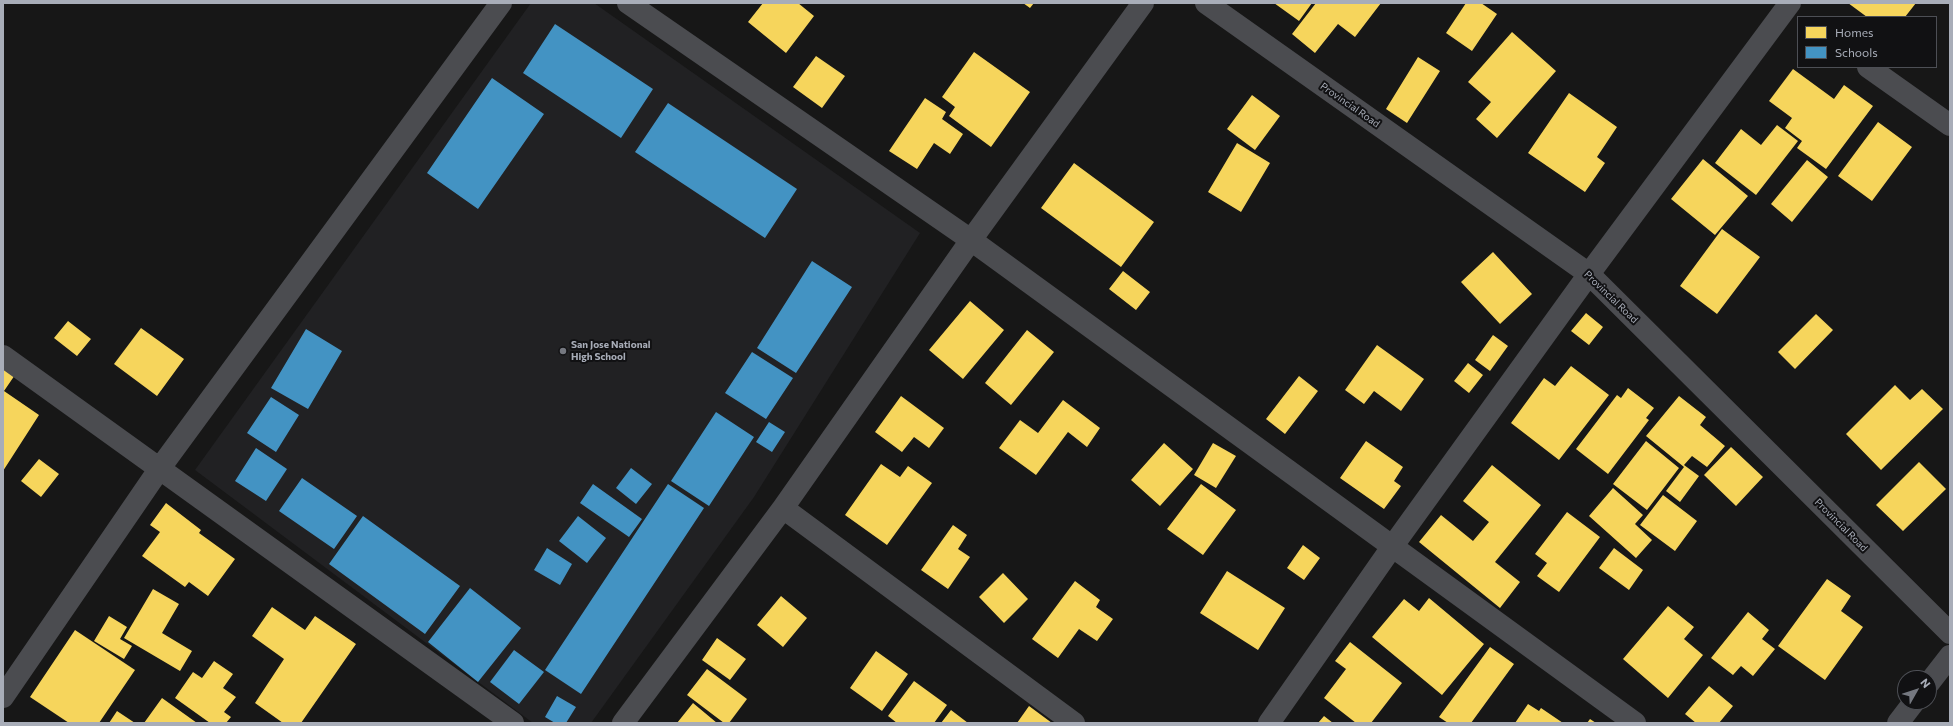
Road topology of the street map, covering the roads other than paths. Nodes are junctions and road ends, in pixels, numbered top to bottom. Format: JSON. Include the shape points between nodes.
{"nodes":[{"id":1,"x":501,"y":3,"type":"edge"},
{"id":2,"x":628,"y":3,"type":"edge"},
{"id":3,"x":1143,"y":3,"type":"edge"},
{"id":4,"x":1206,"y":3,"type":"edge"},
{"id":5,"x":1787,"y":8,"type":"edge"},
{"id":6,"x":1869,"y":68,"type":"edge"},
{"id":7,"x":1950,"y":125,"type":"edge"},
{"id":8,"x":971,"y":240,"type":"junction"},
{"id":9,"x":1589,"y":274,"type":"junction"},
{"id":10,"x":3,"y":356,"type":"edge"},
{"id":11,"x":160,"y":468,"type":"junction"},
{"id":12,"x":783,"y":508,"type":"junction"},
{"id":13,"x":1392,"y":547,"type":"junction"},
{"id":14,"x":1950,"y":632,"type":"edge"},
{"id":15,"x":1950,"y":656,"type":"edge"},
{"id":16,"x":1937,"y":673,"type":"edge"},
{"id":17,"x":3,"y":697,"type":"edge"},
{"id":18,"x":1908,"y":710,"type":"edge"},
{"id":19,"x":512,"y":723,"type":"edge"},
{"id":20,"x":623,"y":723,"type":"edge"},
{"id":21,"x":1074,"y":723,"type":"edge"},
{"id":22,"x":1269,"y":723,"type":"edge"},
{"id":23,"x":1635,"y":723,"type":"edge"},
{"id":24,"x":1898,"y":723,"type":"edge"}],
"edges":[{"from":1,"to":11,"type":"street"},
{"from":2,"to":8,"type":"street"},
{"from":3,"to":8,"type":"street"},
{"from":4,"to":9,"type":"street","name":"Provincial Road"},
{"from":5,"to":9,"type":"street"},
{"from":6,"to":7,"type":"street"},
{"from":8,"to":12,"type":"street"},
{"from":8,"to":13,"type":"street"},
{"from":9,"to":13,"type":"street"},
{"from":9,"to":14,"type":"street","name":"Provincial Road"},
{"from":10,"to":11,"type":"street"},
{"from":11,"to":17,"type":"street"},
{"from":11,"to":19,"type":"street"},
{"from":12,"to":20,"type":"street"},
{"from":12,"to":21,"type":"street"},
{"from":13,"to":22,"type":"street"},
{"from":13,"to":23,"type":"street"},
{"from":15,"to":16,"type":"street"},
{"from":18,"to":24,"type":"street"}]}
